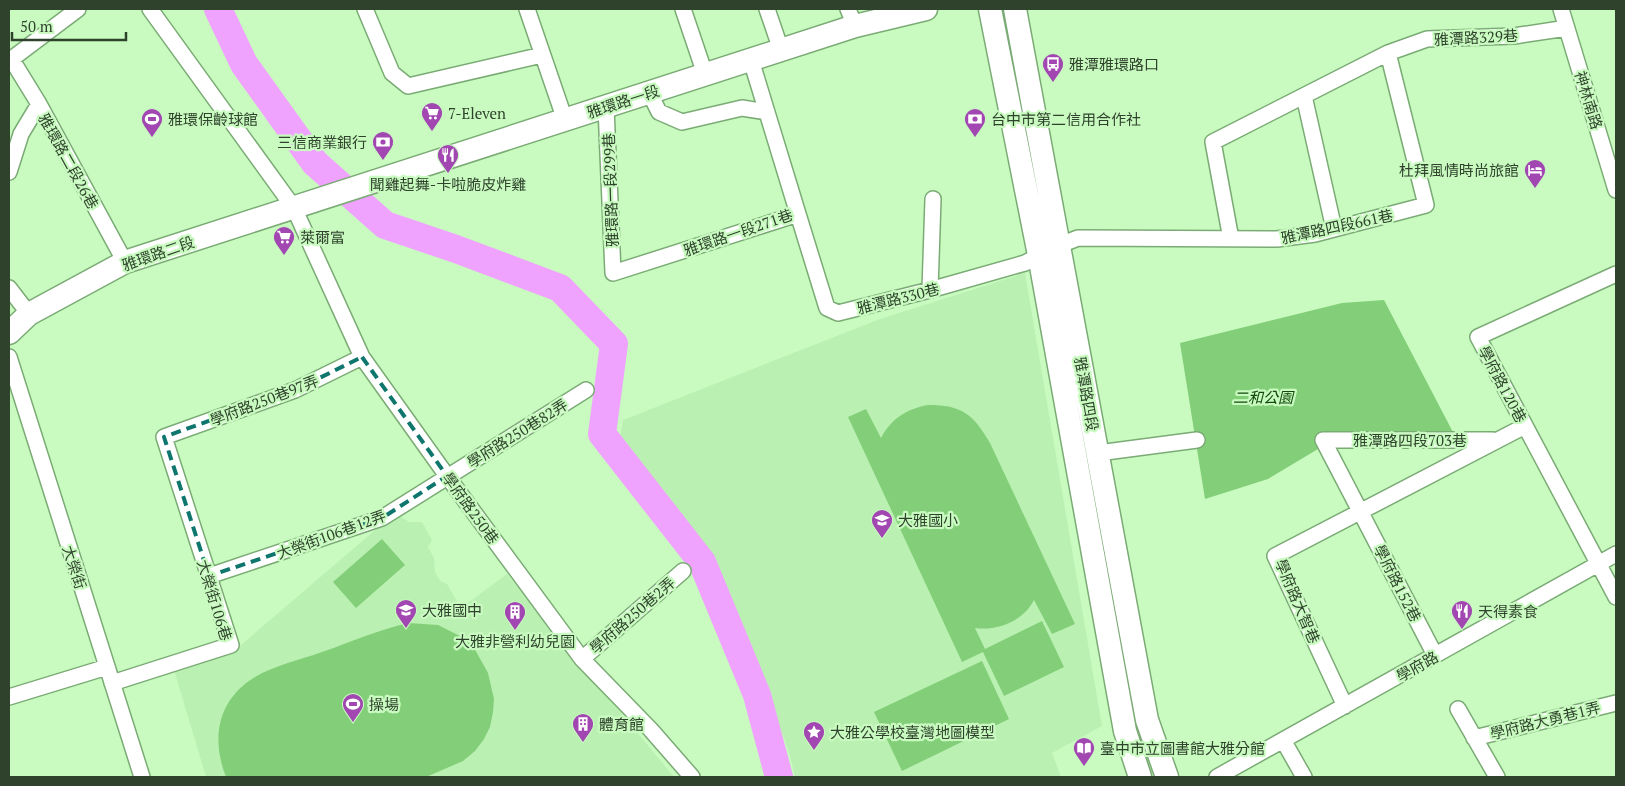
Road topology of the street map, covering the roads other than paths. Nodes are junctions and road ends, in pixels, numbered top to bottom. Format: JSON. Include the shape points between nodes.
{"nodes":[{"id":1,"x":78,"y":9,"type":"edge"},
{"id":2,"x":150,"y":9,"type":"edge"},
{"id":3,"x":365,"y":9,"type":"edge"},
{"id":4,"x":527,"y":9,"type":"edge"},
{"id":5,"x":683,"y":9,"type":"edge"},
{"id":6,"x":767,"y":9,"type":"edge"},
{"id":7,"x":926,"y":9,"type":"edge"},
{"id":8,"x":990,"y":9,"type":"edge"},
{"id":9,"x":1015,"y":9,"type":"edge"},
{"id":10,"x":1561,"y":9,"type":"edge"},
{"id":11,"x":852,"y":18,"type":"edge"},
{"id":12,"x":1567,"y":28,"type":"junction"},
{"id":13,"x":781,"y":50,"type":"junction"},
{"id":14,"x":1388,"y":53,"type":"junction"},
{"id":15,"x":542,"y":55,"type":"junction"},
{"id":16,"x":10,"y":60,"type":"edge"},
{"id":17,"x":751,"y":60,"type":"junction"},
{"id":18,"x":705,"y":74,"type":"junction"},
{"id":19,"x":649,"y":92,"type":"junction"},
{"id":20,"x":1304,"y":96,"type":"junction"},
{"id":21,"x":39,"y":104,"type":"junction"},
{"id":22,"x":606,"y":106,"type":"junction"},
{"id":23,"x":767,"y":112,"type":"junction"},
{"id":24,"x":564,"y":120,"type":"junction"},
{"id":25,"x":9,"y":172,"type":"edge"},
{"id":26,"x":1616,"y":190,"type":"edge"},
{"id":27,"x":933,"y":199,"type":"dead end"},
{"id":28,"x":321,"y":200,"type":"joint"},
{"id":29,"x":294,"y":208,"type":"junction"},
{"id":30,"x":798,"y":214,"type":"junction"},
{"id":31,"x":1334,"y":229,"type":"junction"},
{"id":32,"x":1231,"y":239,"type":"junction"},
{"id":33,"x":1060,"y":245,"type":"junction"},
{"id":34,"x":1039,"y":255,"type":"junction"},
{"id":35,"x":125,"y":262,"type":"junction"},
{"id":36,"x":613,"y":273,"type":"joint"},
{"id":37,"x":1616,"y":274,"type":"edge"},
{"id":38,"x":9,"y":288,"type":"edge"},
{"id":39,"x":930,"y":290,"type":"junction"},
{"id":40,"x":29,"y":314,"type":"junction"},
{"id":41,"x":9,"y":333,"type":"edge"},
{"id":42,"x":9,"y":357,"type":"edge"},
{"id":43,"x":362,"y":357,"type":"junction"},
{"id":44,"x":586,"y":390,"type":"dead end"},
{"id":45,"x":1525,"y":426,"type":"junction"},
{"id":46,"x":164,"y":437,"type":"joint"},
{"id":47,"x":1197,"y":440,"type":"dead end"},
{"id":48,"x":1497,"y":440,"type":"junction"},
{"id":49,"x":1098,"y":453,"type":"junction"},
{"id":50,"x":447,"y":476,"type":"junction"},
{"id":51,"x":1361,"y":511,"type":"junction"},
{"id":52,"x":1616,"y":554,"type":"edge"},
{"id":53,"x":1599,"y":564,"type":"junction"},
{"id":54,"x":683,"y":571,"type":"dead end"},
{"id":55,"x":209,"y":576,"type":"junction"},
{"id":56,"x":1616,"y":597,"type":"edge"},
{"id":57,"x":1435,"y":655,"type":"junction"},
{"id":58,"x":582,"y":659,"type":"junction"},
{"id":59,"x":107,"y":667,"type":"junction"},
{"id":60,"x":112,"y":683,"type":"junction"},
{"id":61,"x":9,"y":697,"type":"edge"},
{"id":62,"x":1616,"y":703,"type":"edge"},
{"id":63,"x":1345,"y":706,"type":"junction"},
{"id":64,"x":1458,"y":709,"type":"dead end"},
{"id":65,"x":1474,"y":738,"type":"junction"},
{"id":66,"x":1284,"y":740,"type":"junction"},
{"id":67,"x":142,"y":777,"type":"edge"},
{"id":68,"x":692,"y":777,"type":"edge"},
{"id":69,"x":1140,"y":777,"type":"edge"},
{"id":70,"x":1167,"y":777,"type":"edge"},
{"id":71,"x":1217,"y":777,"type":"edge"},
{"id":72,"x":1304,"y":777,"type":"edge"},
{"id":73,"x":1497,"y":777,"type":"edge"}],
"edges":[{"from":1,"to":16,"type":"street","name":"雅環路二段26巷"},
{"from":2,"to":29,"type":"street","name":"學府路250巷"},
{"from":3,"to":15,"type":"street","via":[[392,73],[408,86]]},
{"from":4,"to":15,"type":"street"},
{"from":5,"to":18,"type":"street"},
{"from":6,"to":13,"type":"street"},
{"from":7,"to":11,"type":"street","name":"雅環路一段"},
{"from":8,"to":34,"type":"street","name":"雅潭路四段"},
{"from":9,"to":33,"type":"street","name":"雅潭路四段"},
{"from":10,"to":12,"type":"street","name":"神林南路"},
{"from":11,"to":13,"type":"street","name":"雅環路一段"},
{"from":12,"to":14,"type":"street","name":"雅潭路329巷","via":[[1514,36],[1427,39]]},
{"from":12,"to":26,"type":"street","name":"神林南路"},
{"from":13,"to":17,"type":"street","name":"雅環路一段"},
{"from":14,"to":20,"type":"street","name":"雅潭路329巷"},
{"from":14,"to":31,"type":"street","name":"雅潭路四段661巷","via":[[1426,205]]},
{"from":15,"to":24,"type":"street"},
{"from":16,"to":21,"type":"street","name":"雅環路二段26巷"},
{"from":17,"to":18,"type":"street","name":"雅環路一段"},
{"from":17,"to":23,"type":"street","name":"雅環路一段271巷"},
{"from":18,"to":19,"type":"street","name":"雅環路一段"},
{"from":19,"to":22,"type":"street","name":"雅環路一段"},
{"from":19,"to":23,"type":"street","via":[[660,112],[682,122],[742,108]]},
{"from":20,"to":31,"type":"street"},
{"from":20,"to":32,"type":"street","name":"雅潭路329巷","via":[[1213,142]]},
{"from":21,"to":25,"type":"street","via":[[22,134]]},
{"from":21,"to":35,"type":"street","name":"雅環路二段26巷"},
{"from":22,"to":24,"type":"street","name":"雅環路一段"},
{"from":22,"to":36,"type":"street","name":"雅環路一段299巷"},
{"from":23,"to":30,"type":"street","name":"雅環路一段271巷"},
{"from":24,"to":28,"type":"street","name":"雅環路一段"},
{"from":27,"to":39,"type":"street"},
{"from":28,"to":29,"type":"street","name":"雅環路二段"},
{"from":29,"to":35,"type":"street","name":"雅環路二段"},
{"from":29,"to":43,"type":"street","name":"學府路250巷"},
{"from":30,"to":36,"type":"street","name":"雅環路一段271巷"},
{"from":30,"to":39,"type":"street","name":"雅潭路330巷","via":[[827,308],[838,313]]},
{"from":31,"to":32,"type":"street","name":"雅潭路四段661巷","via":[[1277,239]]},
{"from":32,"to":33,"type":"street","name":"雅潭路四段661巷","via":[[1078,238]]},
{"from":33,"to":34,"type":"street","name":"雅潭路330巷"},
{"from":33,"to":49,"type":"street","name":"雅潭路四段"},
{"from":34,"to":39,"type":"street","name":"雅潭路330巷","via":[[1025,263]]},
{"from":34,"to":69,"type":"street","name":"雅潭路四段","via":[[1125,731]]},
{"from":35,"to":40,"type":"street","name":"雅環路二段"},
{"from":37,"to":45,"type":"street","name":"學府路120巷","via":[[1478,337]]},
{"from":38,"to":40,"type":"street"},
{"from":40,"to":41,"type":"street","name":"雅環路二段"},
{"from":42,"to":59,"type":"street","name":"大榮街"},
{"from":43,"to":46,"type":"street","name":"學府路250巷97弄","via":[[295,390]]},
{"from":43,"to":50,"type":"street","name":"學府路250巷"},
{"from":44,"to":50,"type":"street","name":"學府路250巷82弄"},
{"from":45,"to":48,"type":"street","name":"學府路大智巷"},
{"from":45,"to":53,"type":"street","name":"學府路120巷"},
{"from":46,"to":55,"type":"street","name":"大榮街106巷"},
{"from":47,"to":49,"type":"street"},
{"from":48,"to":51,"type":"street","name":"學府路大智巷"},
{"from":48,"to":51,"type":"street","name":"雅潭路四段703巷","via":[[1323,440]]},
{"from":49,"to":70,"type":"street","name":"雅潭路四段","via":[[1147,720]]},
{"from":50,"to":55,"type":"street","name":"大榮街106巷12弄","via":[[382,518]]},
{"from":50,"to":58,"type":"street","name":"學府路250巷"},
{"from":51,"to":57,"type":"street","name":"學府路152巷"},
{"from":51,"to":63,"type":"street","name":"學府路大智巷","via":[[1275,556]]},
{"from":52,"to":53,"type":"street","name":"學府路"},
{"from":53,"to":56,"type":"street","name":"學府路120巷"},
{"from":53,"to":57,"type":"street","name":"學府路"},
{"from":54,"to":58,"type":"street","name":"學府路250巷2弄"},
{"from":55,"to":60,"type":"street","name":"大榮街106巷","via":[[231,645]]},
{"from":57,"to":63,"type":"street","name":"學府路"},
{"from":58,"to":68,"type":"street","name":"學府路250巷"},
{"from":59,"to":60,"type":"street","name":"大榮街"},
{"from":59,"to":61,"type":"street"},
{"from":60,"to":67,"type":"street","name":"大榮街"},
{"from":62,"to":65,"type":"street","name":"學府路大勇巷1弄"},
{"from":63,"to":66,"type":"street","name":"學府路"},
{"from":64,"to":65,"type":"street"},
{"from":65,"to":73,"type":"street"},
{"from":66,"to":71,"type":"street","name":"學府路"},
{"from":66,"to":72,"type":"street"}]}
